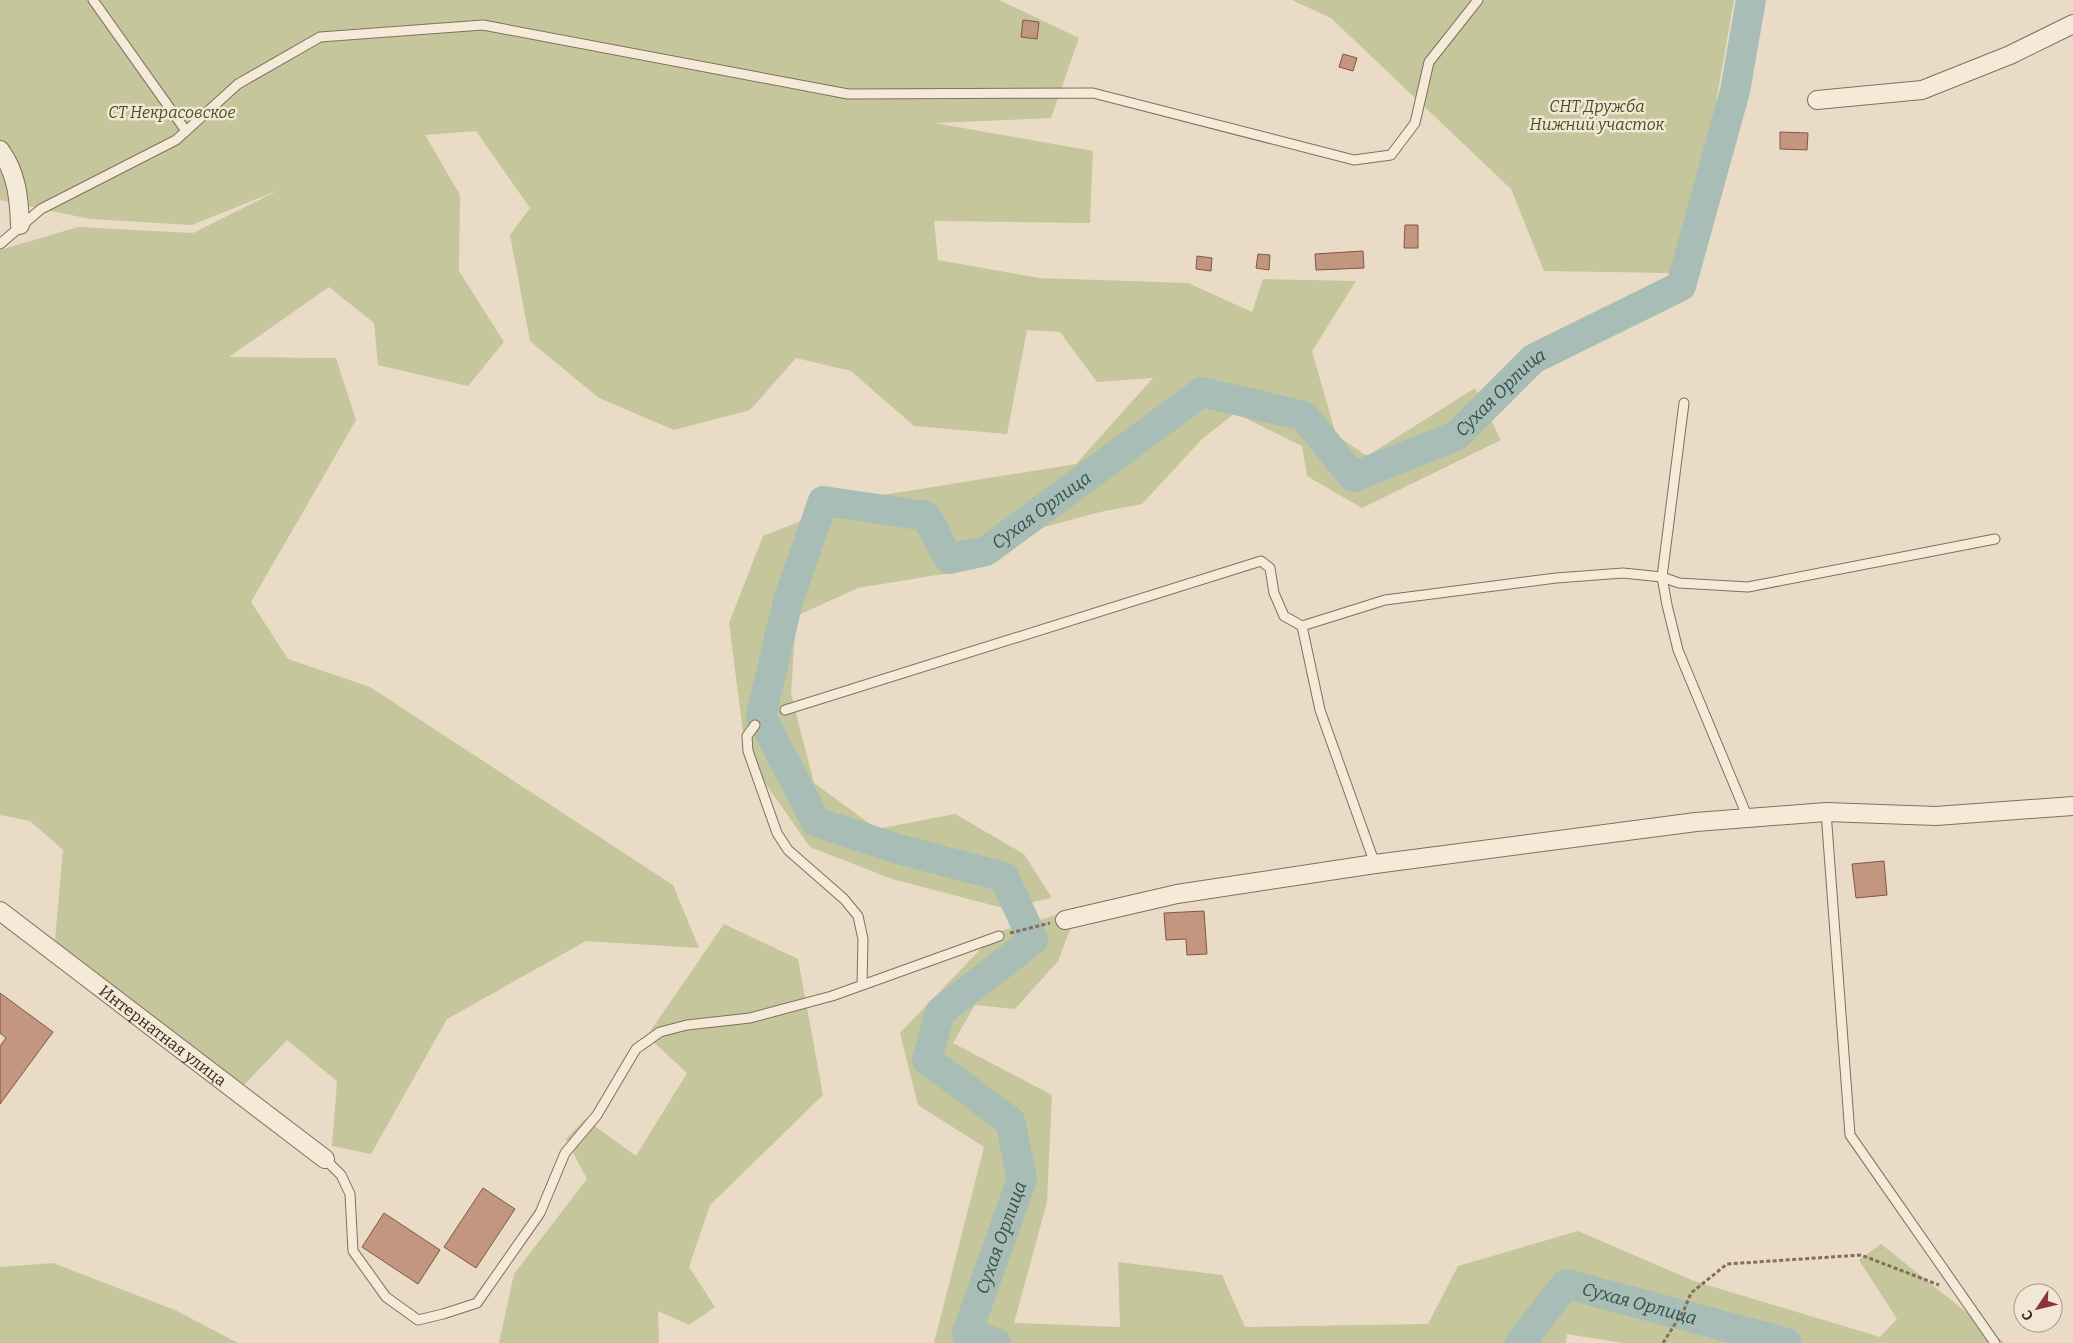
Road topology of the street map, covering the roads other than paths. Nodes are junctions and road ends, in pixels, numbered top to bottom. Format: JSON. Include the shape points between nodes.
{"nodes":[{"id":1,"x":93,"y":0,"type":"edge"},
{"id":2,"x":1478,"y":0,"type":"edge"},
{"id":3,"x":2073,"y":24,"type":"edge"},
{"id":4,"x":1817,"y":100,"type":"dead end"},
{"id":5,"x":186,"y":131,"type":"junction"},
{"id":6,"x":0,"y":150,"type":"edge"},
{"id":7,"x":20,"y":226,"type":"junction"},
{"id":8,"x":0,"y":244,"type":"edge"},
{"id":9,"x":1684,"y":403,"type":"dead end"},
{"id":10,"x":1995,"y":539,"type":"dead end"},
{"id":11,"x":1662,"y":577,"type":"junction"},
{"id":12,"x":1302,"y":626,"type":"junction"},
{"id":13,"x":786,"y":710,"type":"dead end"},
{"id":14,"x":756,"y":725,"type":"dead end"},
{"id":15,"x":2073,"y":806,"type":"edge"},
{"id":16,"x":1826,"y":812,"type":"junction"},
{"id":17,"x":1748,"y":818,"type":"junction"},
{"id":18,"x":1375,"y":864,"type":"junction"},
{"id":19,"x":0,"y":911,"type":"edge"},
{"id":20,"x":1065,"y":920,"type":"road end"},
{"id":21,"x":999,"y":936,"type":"road end"},
{"id":22,"x":862,"y":984,"type":"junction"},
{"id":23,"x":325,"y":1159,"type":"joint"},
{"id":24,"x":1995,"y":1343,"type":"edge"}],
"edges":[{"from":1,"to":5,"type":"lane"},
{"from":2,"to":5,"type":"lane","via":[[1429,62],[1414,123],[1391,155],[1354,160],[1093,93],[848,94],[483,25],[320,37],[238,84]]},
{"from":3,"to":4,"type":"street","via":[[2010,55],[1922,90]]},
{"from":5,"to":7,"type":"lane","via":[[176,140],[41,209]]},
{"from":6,"to":7,"type":"street","via":[[8,161],[18,192]]},
{"from":7,"to":8,"type":"lane"},
{"from":9,"to":11,"type":"lane"},
{"from":10,"to":11,"type":"lane","via":[[1748,587],[1679,583]]},
{"from":11,"to":12,"type":"lane","via":[[1623,573],[1556,578],[1384,600]]},
{"from":11,"to":17,"type":"lane","via":[[1678,650]]},
{"from":12,"to":13,"type":"lane","via":[[1284,616],[1274,593],[1270,568],[1261,561]]},
{"from":12,"to":18,"type":"lane","via":[[1320,710]]},
{"from":14,"to":22,"type":"lane","via":[[747,736],[748,752],[777,833],[788,850],[844,898],[858,916],[863,939]]},
{"from":15,"to":16,"type":"street","via":[[1936,816]]},
{"from":16,"to":17,"type":"street"},
{"from":16,"to":24,"type":"lane","via":[[1850,1135]]},
{"from":17,"to":18,"type":"street"},
{"from":18,"to":20,"type":"street","via":[[1178,894]]},
{"from":19,"to":23,"type":"street","name":"Интернатная улица"},
{"from":21,"to":22,"type":"lane"},
{"from":22,"to":23,"type":"lane","via":[[832,996],[750,1018],[687,1025],[660,1032],[636,1049],[597,1115],[565,1153],[540,1213],[477,1303],[418,1320],[386,1297],[354,1251],[350,1194],[342,1174]]}]}
